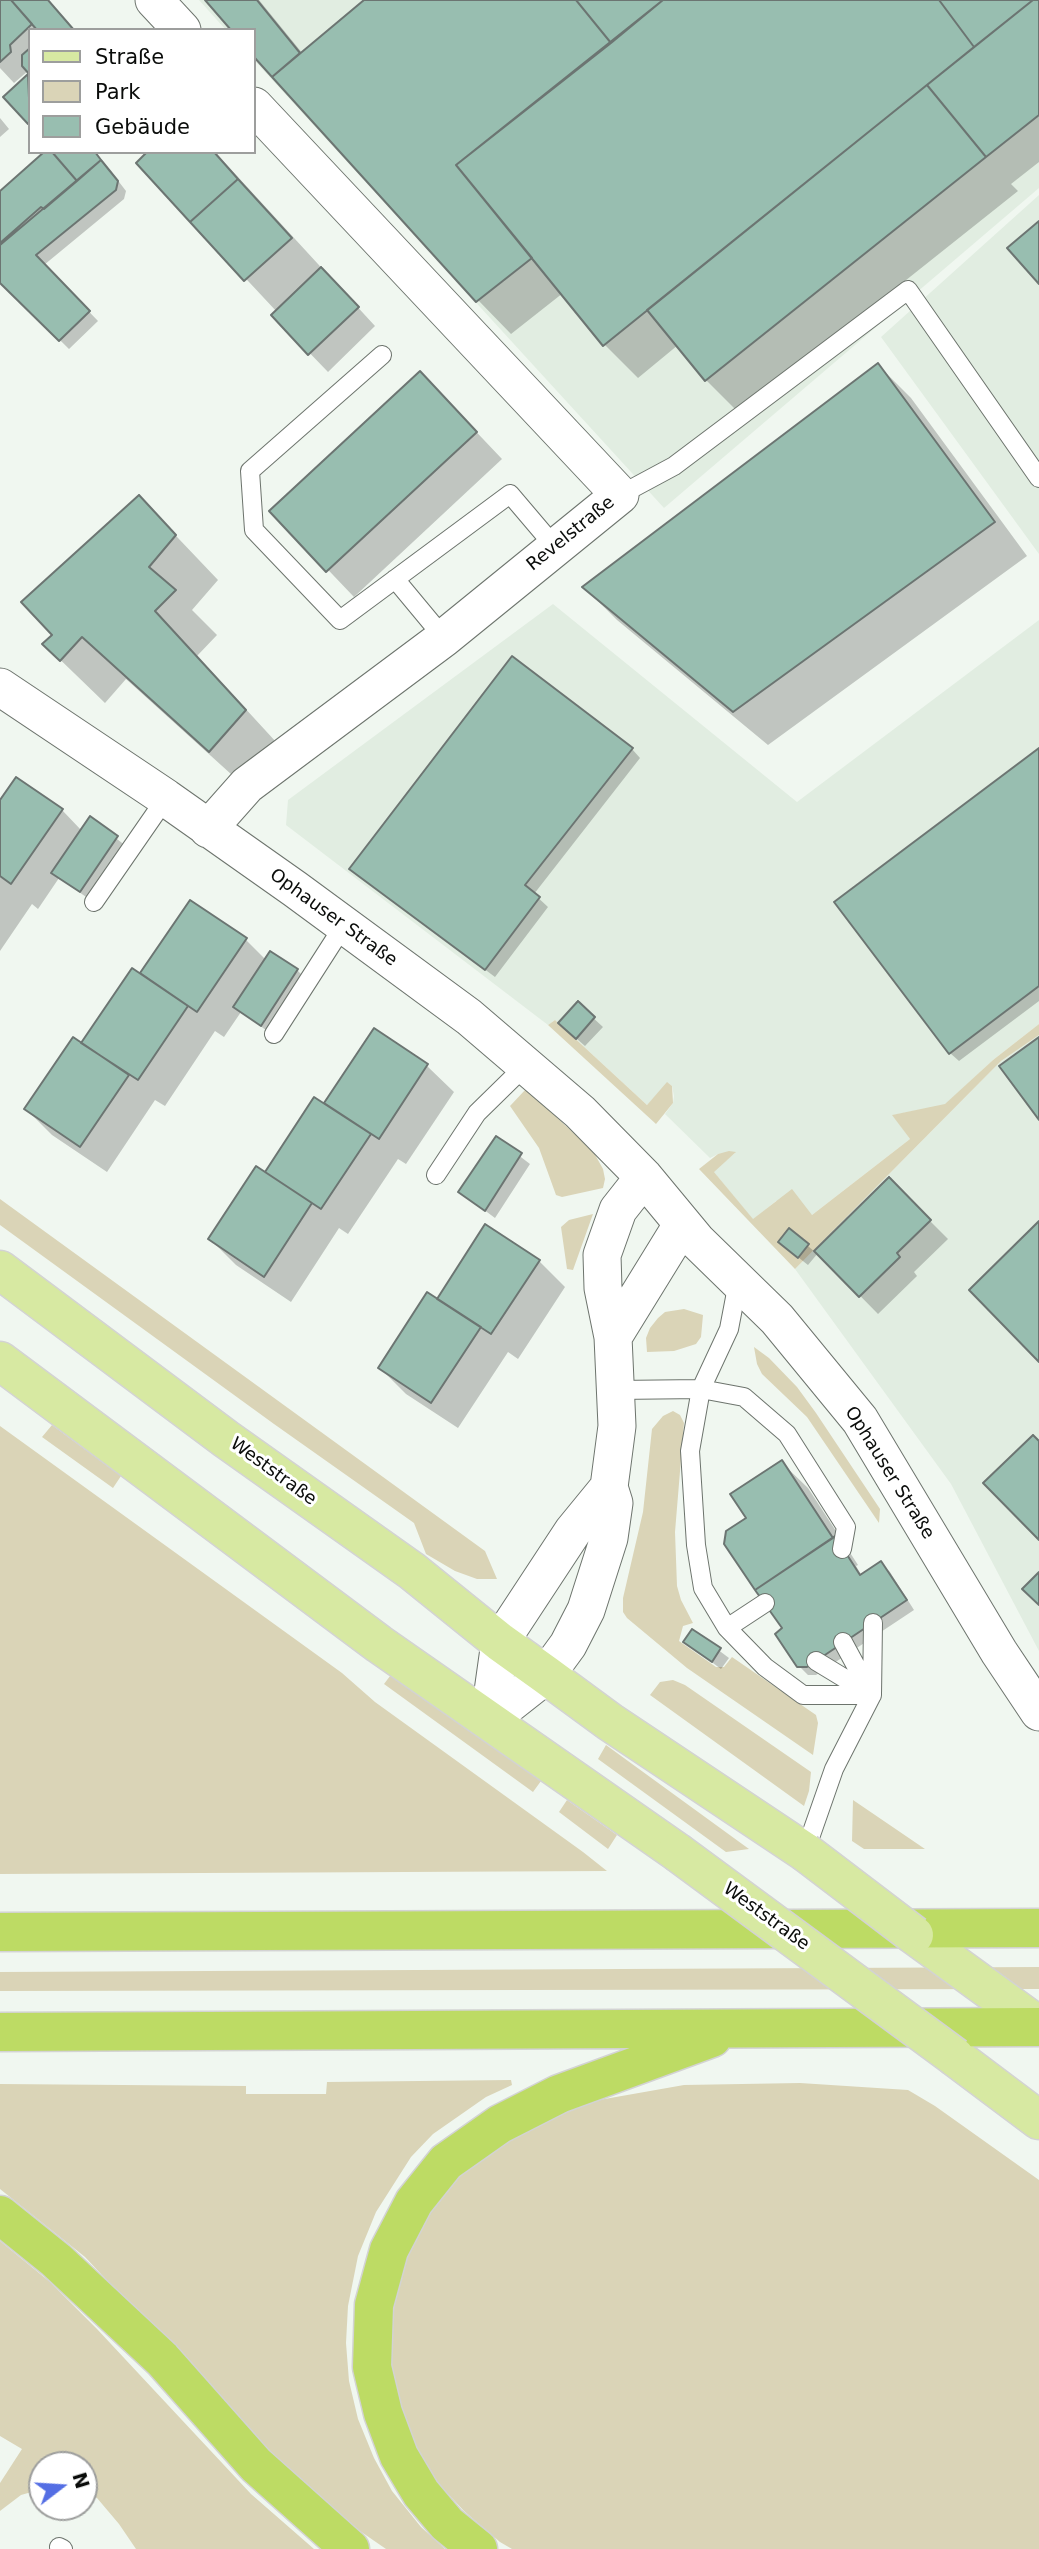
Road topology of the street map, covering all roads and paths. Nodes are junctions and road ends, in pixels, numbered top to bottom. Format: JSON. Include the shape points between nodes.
{"nodes":[{"id":1,"x":154,"y":0,"type":"edge"},
{"id":2,"x":180,"y":28,"type":"edge"},
{"id":3,"x":256,"y":108,"type":"edge"},
{"id":4,"x":382,"y":355,"type":"dead end"},
{"id":5,"x":1039,"y":478,"type":"edge"},
{"id":6,"x":620,"y":495,"type":"junction"},
{"id":7,"x":555,"y":547,"type":"junction"},
{"id":8,"x":396,"y":579,"type":"junction"},
{"id":9,"x":444,"y":638,"type":"junction"},
{"id":10,"x":0,"y":687,"type":"edge"},
{"id":11,"x":166,"y":798,"type":"junction"},
{"id":12,"x":208,"y":830,"type":"junction"},
{"id":13,"x":94,"y":902,"type":"dead end"},
{"id":14,"x":344,"y":925,"type":"junction"},
{"id":15,"x":274,"y":1034,"type":"dead end"},
{"id":16,"x":526,"y":1065,"type":"junction"},
{"id":17,"x":436,"y":1175,"type":"dead end"},
{"id":18,"x":644,"y":1177,"type":"junction"},
{"id":19,"x":682,"y":1225,"type":"junction"},
{"id":20,"x":0,"y":1270,"type":"edge"},
{"id":21,"x":738,"y":1282,"type":"junction"},
{"id":22,"x":613,"y":1337,"type":"junction"},
{"id":23,"x":0,"y":1361,"type":"edge"},
{"id":24,"x":701,"y":1389,"type":"junction"},
{"id":25,"x":616,"y":1390,"type":"junction"},
{"id":26,"x":609,"y":1487,"type":"junction"},
{"id":27,"x":842,"y":1549,"type":"dead end"},
{"id":28,"x":765,"y":1602,"type":"dead end"},
{"id":29,"x":873,"y":1623,"type":"dead end"},
{"id":30,"x":727,"y":1628,"type":"junction"},
{"id":31,"x":500,"y":1642,"type":"junction"},
{"id":32,"x":843,"y":1642,"type":"dead end"},
{"id":33,"x":816,"y":1661,"type":"dead end"},
{"id":34,"x":545,"y":1675,"type":"junction"},
{"id":35,"x":872,"y":1695,"type":"junction"},
{"id":36,"x":1039,"y":1712,"type":"edge"},
{"id":37,"x":489,"y":1720,"type":"junction"},
{"id":38,"x":805,"y":1852,"type":"junction"},
{"id":39,"x":1039,"y":1928,"type":"edge"},
{"id":40,"x":0,"y":1932,"type":"edge"},
{"id":41,"x":1039,"y":2026,"type":"edge"},
{"id":42,"x":737,"y":2029,"type":"junction"},
{"id":43,"x":0,"y":2032,"type":"edge"},
{"id":44,"x":1028,"y":2112,"type":"edge"},
{"id":45,"x":0,"y":2215,"type":"edge"},
{"id":46,"x":349,"y":2549,"type":"edge"},
{"id":47,"x":478,"y":2549,"type":"edge"}],
"edges":[{"from":1,"to":2,"type":"street"},
{"from":3,"to":6,"type":"street","name":"Revelstraße"},
{"from":4,"to":8,"type":"lane","via":[[250,471],[254,530],[340,620]]},
{"from":5,"to":6,"type":"lane","via":[[908,290],[674,466]]},
{"from":6,"to":7,"type":"street","name":"Revelstraße"},
{"from":7,"to":8,"type":"lane","via":[[510,494]]},
{"from":7,"to":9,"type":"street","name":"Revelstraße"},
{"from":8,"to":9,"type":"lane"},
{"from":9,"to":12,"type":"street","name":"Revelstraße","via":[[247,785]]},
{"from":10,"to":11,"type":"street","name":"Ophauser Straße"},
{"from":11,"to":12,"type":"street","name":"Ophauser Straße"},
{"from":11,"to":13,"type":"lane"},
{"from":12,"to":14,"type":"street","name":"Ophauser Straße"},
{"from":14,"to":15,"type":"lane"},
{"from":14,"to":16,"type":"street","name":"Ophauser Straße"},
{"from":16,"to":17,"type":"lane","via":[[477,1113]]},
{"from":16,"to":18,"type":"street","name":"Ophauser Straße"},
{"from":18,"to":19,"type":"street","name":"Ophauser Straße"},
{"from":18,"to":22,"type":"street","via":[[618,1210],[602,1255]]},
{"from":19,"to":21,"type":"street","name":"Ophauser Straße"},
{"from":19,"to":22,"type":"street"},
{"from":20,"to":31,"type":"main road","name":"Weststraße","via":[[412,1571]]},
{"from":21,"to":24,"type":"lane","via":[[729,1329]]},
{"from":21,"to":36,"type":"street","name":"Ophauser Straße","via":[[777,1320],[860,1420]]},
{"from":22,"to":25,"type":"street"},
{"from":23,"to":37,"type":"main road","name":"Weststraße","via":[[379,1644]]},
{"from":24,"to":25,"type":"lane"},
{"from":24,"to":27,"type":"lane","via":[[744,1397],[787,1434],[846,1527]]},
{"from":24,"to":30,"type":"lane","via":[[690,1451],[696,1545],[703,1588]]},
{"from":25,"to":26,"type":"street","via":[[617,1426]]},
{"from":26,"to":31,"type":"street","via":[[572,1531]]},
{"from":26,"to":34,"type":"street","via":[[614,1503],[609,1538],[586,1610]]},
{"from":28,"to":30,"type":"lane"},
{"from":29,"to":35,"type":"lane"},
{"from":30,"to":35,"type":"lane","via":[[765,1667],[803,1695]]},
{"from":31,"to":34,"type":"main road","name":"Weststraße"},
{"from":31,"to":37,"type":"street"},
{"from":32,"to":35,"type":"lane"},
{"from":33,"to":35,"type":"lane"},
{"from":34,"to":37,"type":"street"},
{"from":34,"to":38,"type":"main road","name":"Weststraße"},
{"from":35,"to":38,"type":"lane","via":[[834,1769]]},
{"from":37,"to":44,"type":"main road","name":"Weststraße","bridge":true,"via":[[677,1852]]},
{"from":38,"to":41,"type":"main road","name":"Weststraße","bridge":true},
{"from":39,"to":40,"type":"highway"},
{"from":41,"to":42,"type":"highway"},
{"from":42,"to":43,"type":"highway"},
{"from":42,"to":47,"type":"highway","via":[[559,2094],[500,2124],[446,2162],[414,2202],[389,2250],[374,2305],[372,2367],[383,2413],[399,2456],[421,2493],[447,2524]]},
{"from":45,"to":46,"type":"highway","via":[[162,2359],[256,2465]]}]}
